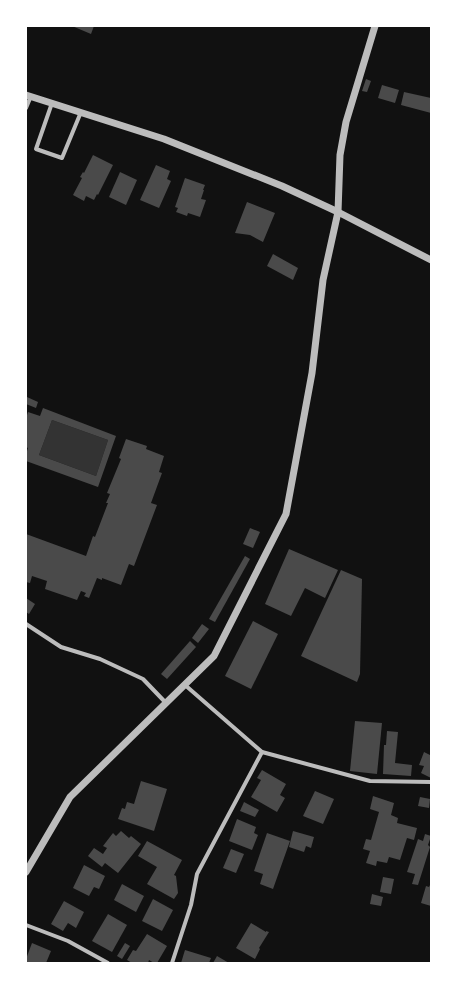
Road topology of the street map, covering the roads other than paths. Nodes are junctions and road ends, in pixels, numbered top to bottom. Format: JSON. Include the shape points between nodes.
{"nodes":[{"id":1,"x":375,"y":26,"type":"edge"},
{"id":2,"x":28,"y":95,"type":"edge"},
{"id":3,"x":52,"y":103,"type":"junction"},
{"id":4,"x":26,"y":108,"type":"edge"},
{"id":5,"x":81,"y":112,"type":"junction"},
{"id":6,"x":338,"y":212,"type":"junction"},
{"id":7,"x":431,"y":260,"type":"edge"},
{"id":8,"x":26,"y":624,"type":"edge"},
{"id":9,"x":185,"y":685,"type":"junction"},
{"id":10,"x":166,"y":703,"type":"junction"},
{"id":11,"x":262,"y":752,"type":"junction"},
{"id":12,"x":431,"y":782,"type":"edge"},
{"id":13,"x":26,"y":872,"type":"edge"},
{"id":14,"x":26,"y":925,"type":"edge"},
{"id":15,"x":108,"y":963,"type":"edge"},
{"id":16,"x":172,"y":963,"type":"edge"}],
"edges":[{"from":1,"to":6,"type":"street","via":[[346,122],[340,155]]},
{"from":2,"to":3,"type":"street"},
{"from":2,"to":4,"type":"street"},
{"from":3,"to":5,"type":"street"},
{"from":3,"to":5,"type":"street","via":[[36,149],[62,158]]},
{"from":5,"to":6,"type":"street","via":[[164,139],[282,186]]},
{"from":6,"to":7,"type":"street"},
{"from":6,"to":9,"type":"street","via":[[323,280],[312,373],[286,514],[214,656]]},
{"from":8,"to":10,"type":"street","via":[[61,648],[100,659],[143,679]]},
{"from":9,"to":10,"type":"street"},
{"from":9,"to":11,"type":"street"},
{"from":10,"to":13,"type":"street","via":[[70,797]]},
{"from":11,"to":12,"type":"street","via":[[370,781]]},
{"from":11,"to":16,"type":"street","via":[[197,874],[191,906]]},
{"from":14,"to":15,"type":"street","via":[[68,941]]}]}
